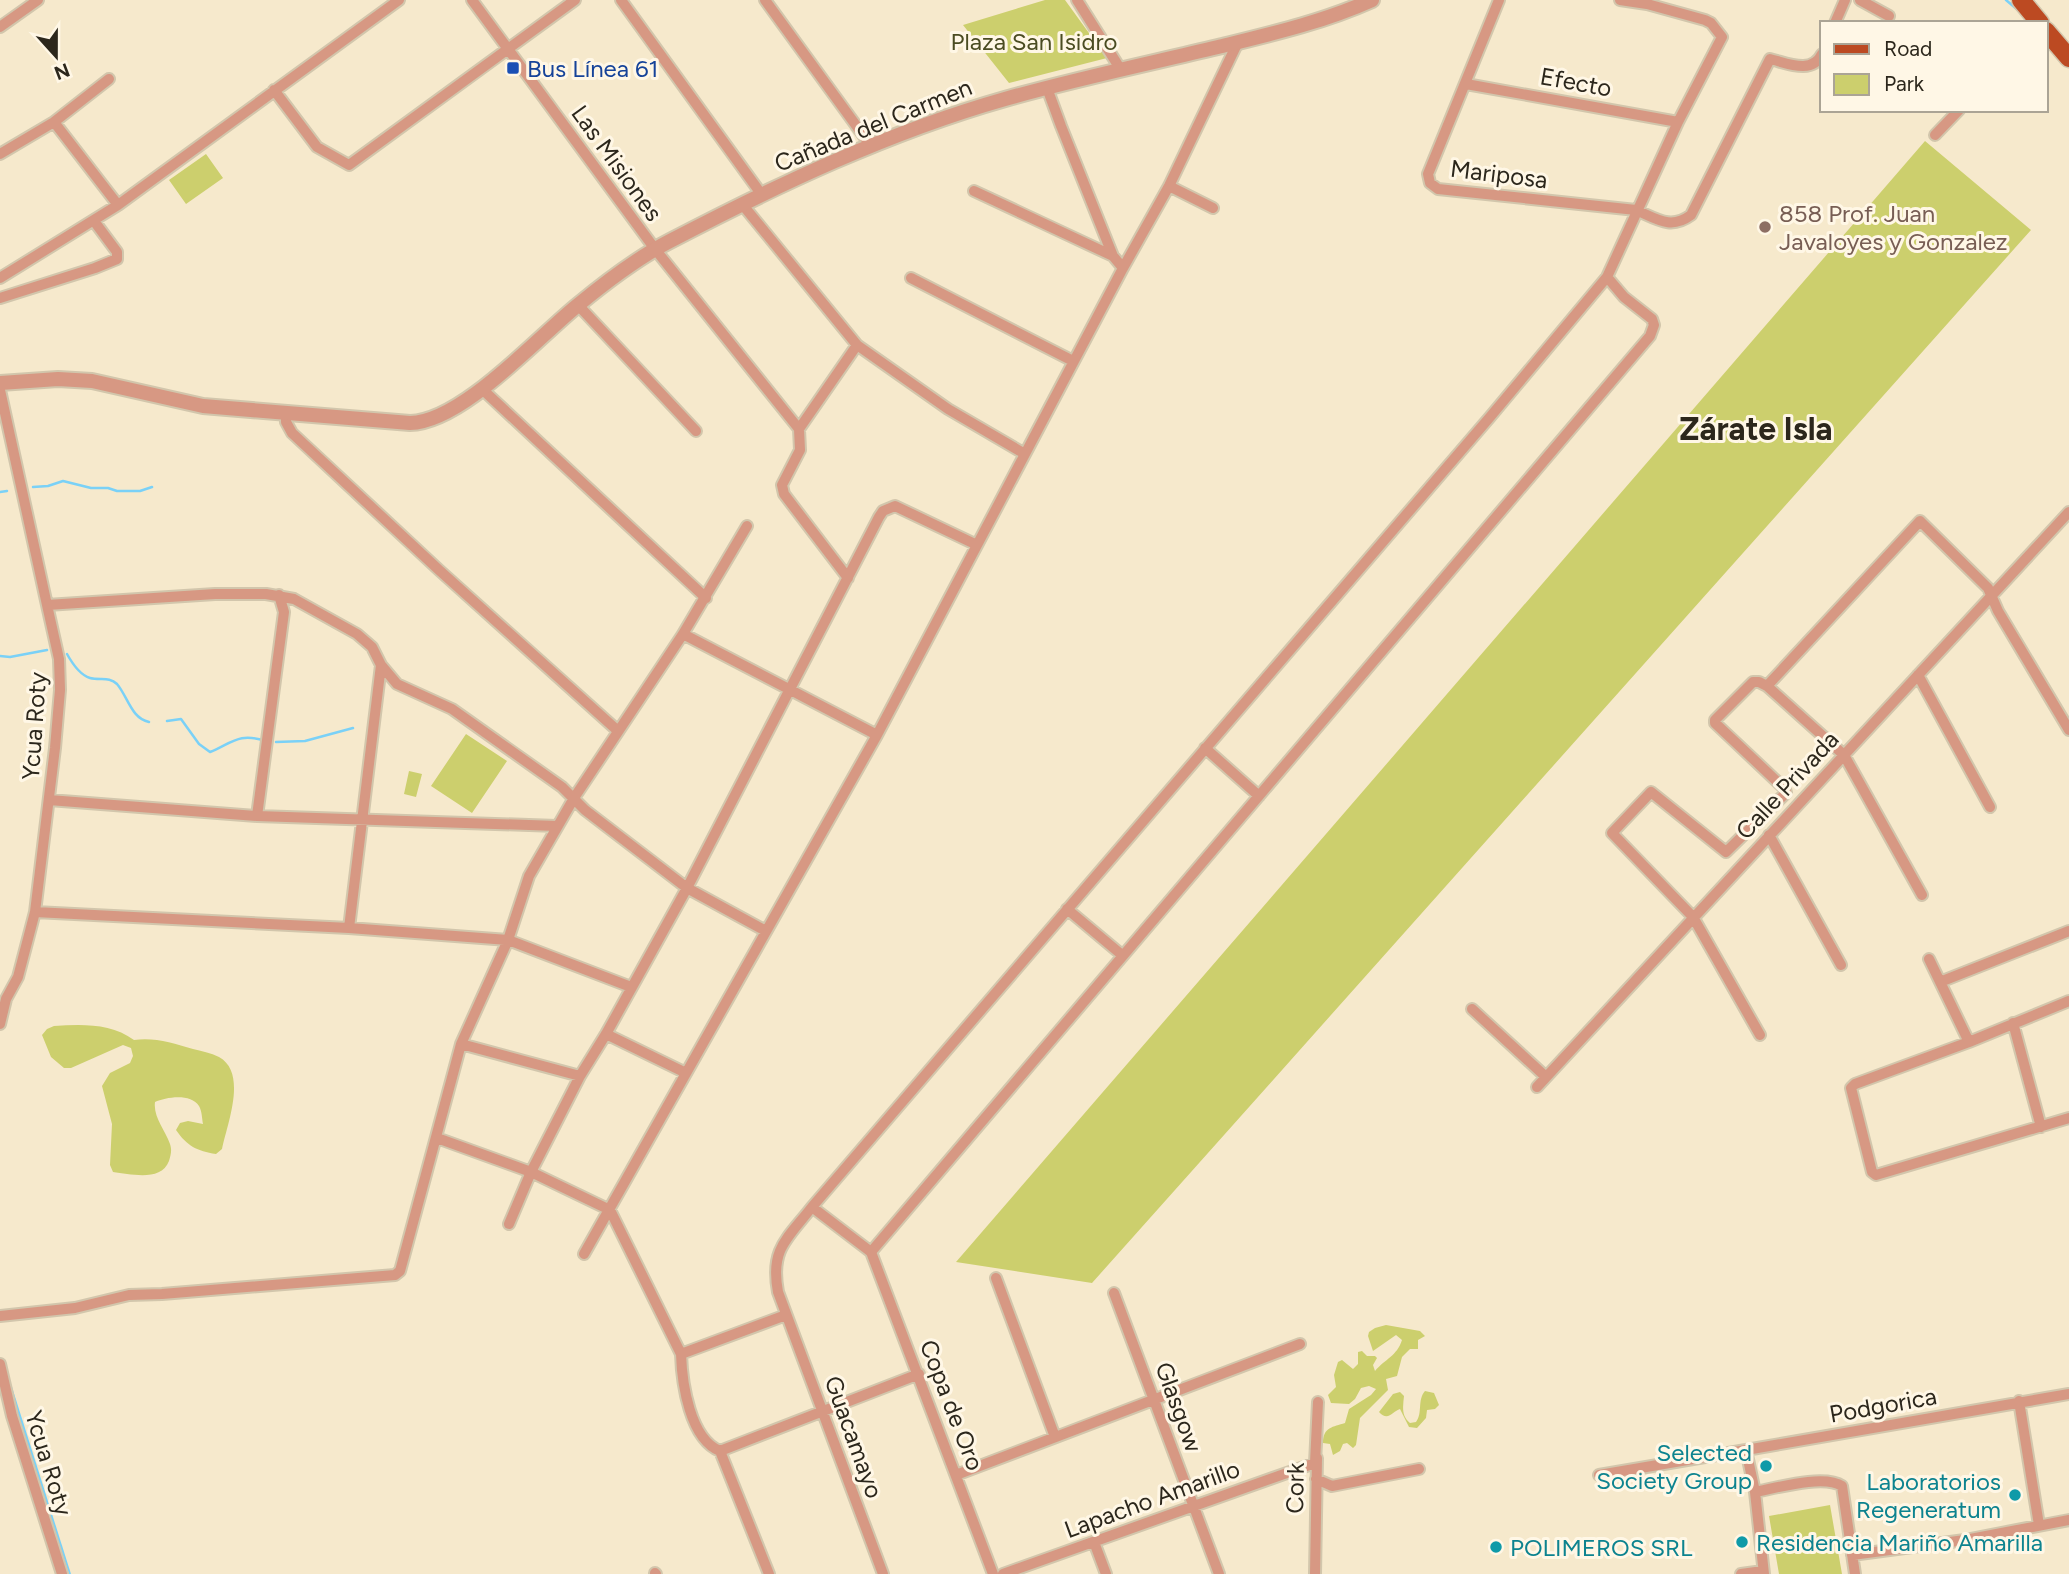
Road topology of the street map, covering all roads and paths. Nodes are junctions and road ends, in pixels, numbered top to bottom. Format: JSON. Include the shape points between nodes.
{"nodes":[{"id":1,"x":37,"y":0,"type":"edge"},
{"id":2,"x":399,"y":0,"type":"edge"},
{"id":3,"x":472,"y":0,"type":"edge"},
{"id":4,"x":575,"y":0,"type":"edge"},
{"id":5,"x":621,"y":0,"type":"edge"},
{"id":6,"x":765,"y":0,"type":"edge"},
{"id":7,"x":1372,"y":0,"type":"edge"},
{"id":8,"x":1499,"y":0,"type":"edge"},
{"id":9,"x":1620,"y":0,"type":"edge"},
{"id":10,"x":1845,"y":0,"type":"edge"},
{"id":11,"x":1860,"y":0,"type":"edge"},
{"id":12,"x":2021,"y":0,"type":"edge"},
{"id":13,"x":1082,"y":2,"type":"edge"},
{"id":14,"x":1347,"y":5,"type":"edge"},
{"id":15,"x":1889,"y":16,"type":"dead end"},
{"id":16,"x":1836,"y":21,"type":"edge"},
{"id":17,"x":2037,"y":21,"type":"edge"},
{"id":18,"x":0,"y":27,"type":"edge"},
{"id":19,"x":2048,"y":33,"type":"edge"},
{"id":20,"x":1238,"y":42,"type":"junction"},
{"id":21,"x":508,"y":49,"type":"junction"},
{"id":22,"x":1820,"y":57,"type":"edge"},
{"id":23,"x":2069,"y":58,"type":"edge"},
{"id":24,"x":1121,"y":70,"type":"junction"},
{"id":25,"x":109,"y":79,"type":"dead end"},
{"id":26,"x":1466,"y":84,"type":"junction"},
{"id":27,"x":1047,"y":88,"type":"junction"},
{"id":28,"x":274,"y":90,"type":"junction"},
{"id":29,"x":1957,"y":112,"type":"edge"},
{"id":30,"x":54,"y":122,"type":"junction"},
{"id":31,"x":1678,"y":122,"type":"junction"},
{"id":32,"x":1935,"y":135,"type":"dead end"},
{"id":33,"x":871,"y":146,"type":"junction"},
{"id":34,"x":0,"y":154,"type":"edge"},
{"id":35,"x":1169,"y":186,"type":"junction"},
{"id":36,"x":974,"y":191,"type":"dead end"},
{"id":37,"x":762,"y":195,"type":"junction"},
{"id":38,"x":743,"y":204,"type":"junction"},
{"id":39,"x":118,"y":205,"type":"junction"},
{"id":40,"x":1213,"y":208,"type":"dead end"},
{"id":41,"x":1636,"y":210,"type":"junction"},
{"id":42,"x":94,"y":221,"type":"junction"},
{"id":43,"x":655,"y":249,"type":"junction"},
{"id":44,"x":1113,"y":256,"type":"junction"},
{"id":45,"x":1123,"y":268,"type":"junction"},
{"id":46,"x":1607,"y":277,"type":"junction"},
{"id":47,"x":0,"y":278,"type":"edge"},
{"id":48,"x":911,"y":278,"type":"dead end"},
{"id":49,"x":0,"y":298,"type":"edge"},
{"id":50,"x":578,"y":305,"type":"junction"},
{"id":51,"x":857,"y":345,"type":"junction"},
{"id":52,"x":1073,"y":362,"type":"junction"},
{"id":53,"x":0,"y":383,"type":"edge"},
{"id":54,"x":482,"y":388,"type":"junction"},
{"id":55,"x":0,"y":390,"type":"edge"},
{"id":56,"x":286,"y":413,"type":"junction"},
{"id":57,"x":799,"y":429,"type":"junction"},
{"id":58,"x":696,"y":431,"type":"dead end"},
{"id":59,"x":1025,"y":454,"type":"junction"},
{"id":60,"x":2068,"y":514,"type":"edge"},
{"id":61,"x":747,"y":526,"type":"dead end"},
{"id":62,"x":977,"y":545,"type":"junction"},
{"id":63,"x":848,"y":578,"type":"junction"},
{"id":64,"x":1991,"y":594,"type":"junction"},
{"id":65,"x":279,"y":595,"type":"junction"},
{"id":66,"x":706,"y":598,"type":"junction"},
{"id":67,"x":47,"y":605,"type":"junction"},
{"id":68,"x":683,"y":634,"type":"junction"},
{"id":69,"x":381,"y":665,"type":"junction"},
{"id":70,"x":1918,"y":675,"type":"junction"},
{"id":71,"x":1767,"y":686,"type":"junction"},
{"id":72,"x":790,"y":691,"type":"junction"},
{"id":73,"x":2069,"y":730,"type":"edge"},
{"id":74,"x":618,"y":732,"type":"junction"},
{"id":75,"x":877,"y":735,"type":"junction"},
{"id":76,"x":1205,"y":748,"type":"junction"},
{"id":77,"x":1844,"y":755,"type":"junction"},
{"id":78,"x":1259,"y":796,"type":"junction"},
{"id":79,"x":574,"y":798,"type":"junction"},
{"id":80,"x":49,"y":800,"type":"junction"},
{"id":81,"x":1990,"y":807,"type":"dead end"},
{"id":82,"x":257,"y":816,"type":"junction"},
{"id":83,"x":362,"y":820,"type":"junction"},
{"id":84,"x":557,"y":826,"type":"junction"},
{"id":85,"x":1769,"y":835,"type":"junction"},
{"id":86,"x":687,"y":888,"type":"junction"},
{"id":87,"x":1922,"y":895,"type":"dead end"},
{"id":88,"x":1067,"y":909,"type":"junction"},
{"id":89,"x":34,"y":912,"type":"junction"},
{"id":90,"x":1693,"y":918,"type":"junction"},
{"id":91,"x":349,"y":928,"type":"junction"},
{"id":92,"x":2069,"y":930,"type":"edge"},
{"id":93,"x":766,"y":932,"type":"junction"},
{"id":94,"x":508,"y":940,"type":"junction"},
{"id":95,"x":1122,"y":955,"type":"junction"},
{"id":96,"x":1929,"y":959,"type":"dead end"},
{"id":97,"x":1841,"y":965,"type":"dead end"},
{"id":98,"x":1940,"y":982,"type":"junction"},
{"id":99,"x":631,"y":987,"type":"junction"},
{"id":100,"x":2069,"y":1001,"type":"edge"},
{"id":101,"x":1472,"y":1009,"type":"dead end"},
{"id":102,"x":2013,"y":1023,"type":"junction"},
{"id":103,"x":0,"y":1024,"type":"edge"},
{"id":104,"x":606,"y":1034,"type":"junction"},
{"id":105,"x":1760,"y":1035,"type":"dead end"},
{"id":106,"x":1969,"y":1042,"type":"junction"},
{"id":107,"x":461,"y":1044,"type":"junction"},
{"id":108,"x":686,"y":1073,"type":"junction"},
{"id":109,"x":580,"y":1076,"type":"junction"},
{"id":110,"x":1546,"y":1077,"type":"junction"},
{"id":111,"x":1537,"y":1087,"type":"dead end"},
{"id":112,"x":2069,"y":1118,"type":"edge"},
{"id":113,"x":2041,"y":1127,"type":"junction"},
{"id":114,"x":437,"y":1138,"type":"junction"},
{"id":115,"x":531,"y":1172,"type":"junction"},
{"id":116,"x":811,"y":1207,"type":"junction"},
{"id":117,"x":610,"y":1210,"type":"junction"},
{"id":118,"x":509,"y":1224,"type":"dead end"},
{"id":119,"x":871,"y":1252,"type":"junction"},
{"id":120,"x":584,"y":1254,"type":"dead end"},
{"id":121,"x":996,"y":1278,"type":"dead end"},
{"id":122,"x":1114,"y":1293,"type":"dead end"},
{"id":123,"x":786,"y":1315,"type":"junction"},
{"id":124,"x":0,"y":1316,"type":"edge"},
{"id":125,"x":1300,"y":1344,"type":"dead end"},
{"id":126,"x":681,"y":1354,"type":"junction"},
{"id":127,"x":0,"y":1364,"type":"edge"},
{"id":128,"x":919,"y":1374,"type":"junction"},
{"id":129,"x":2069,"y":1394,"type":"edge"},
{"id":130,"x":1154,"y":1400,"type":"junction"},
{"id":131,"x":2019,"y":1401,"type":"junction"},
{"id":132,"x":823,"y":1412,"type":"junction"},
{"id":133,"x":1055,"y":1437,"type":"junction"},
{"id":134,"x":1746,"y":1450,"type":"junction"},
{"id":135,"x":720,"y":1451,"type":"junction"},
{"id":136,"x":1315,"y":1463,"type":"joint"},
{"id":137,"x":1419,"y":1469,"type":"dead end"},
{"id":138,"x":956,"y":1475,"type":"junction"},
{"id":139,"x":1599,"y":1475,"type":"dead end"},
{"id":140,"x":1316,"y":1479,"type":"junction"},
{"id":141,"x":1755,"y":1492,"type":"junction"},
{"id":142,"x":1194,"y":1506,"type":"junction"},
{"id":143,"x":2069,"y":1520,"type":"edge"},
{"id":144,"x":2039,"y":1525,"type":"junction"},
{"id":145,"x":1094,"y":1542,"type":"junction"},
{"id":146,"x":1852,"y":1555,"type":"junction"},
{"id":147,"x":1764,"y":1572,"type":"edge"},
{"id":148,"x":62,"y":1574,"type":"edge"},
{"id":149,"x":769,"y":1574,"type":"edge"},
{"id":150,"x":883,"y":1574,"type":"edge"},
{"id":151,"x":993,"y":1574,"type":"edge"},
{"id":152,"x":1003,"y":1574,"type":"edge"},
{"id":153,"x":1106,"y":1574,"type":"edge"},
{"id":154,"x":1219,"y":1574,"type":"edge"},
{"id":155,"x":1315,"y":1574,"type":"edge"},
{"id":156,"x":1741,"y":1574,"type":"edge"},
{"id":157,"x":1855,"y":1574,"type":"edge"}],
"edges":[{"from":1,"to":18,"type":"street"},
{"from":2,"to":28,"type":"street"},
{"from":3,"to":21,"type":"street","name":"Las Misiones"},
{"from":4,"to":21,"type":"street"},
{"from":5,"to":37,"type":"street"},
{"from":6,"to":33,"type":"street"},
{"from":7,"to":14,"type":"street","name":"Cañada del Carmen"},
{"from":8,"to":26,"type":"street","name":"Mariposa"},
{"from":9,"to":31,"type":"street","name":"Guacamayo","via":[[1705,20],[1721,37]]},
{"from":10,"to":16,"type":"street"},
{"from":11,"to":15,"type":"street"},
{"from":12,"to":17,"type":"main road"},
{"from":13,"to":24,"type":"street"},
{"from":14,"to":20,"type":"street","name":"Cañada del Carmen","via":[[1305,25]]},
{"from":19,"to":23,"type":"main road"},
{"from":20,"to":24,"type":"street","name":"Cañada del Carmen"},
{"from":20,"to":35,"type":"street"},
{"from":21,"to":28,"type":"street","via":[[349,165],[317,148]]},
{"from":21,"to":43,"type":"street","name":"Las Misiones"},
{"from":22,"to":41,"type":"street","via":[[1809,66],[1770,59],[1691,215],[1675,223]]},
{"from":24,"to":27,"type":"street","name":"Cañada del Carmen"},
{"from":25,"to":30,"type":"street"},
{"from":26,"to":31,"type":"street","name":"Efecto"},
{"from":26,"to":41,"type":"street","name":"Mariposa","via":[[1428,174],[1433,186]]},
{"from":27,"to":33,"type":"street","name":"Cañada del Carmen","via":[[933,120]]},
{"from":27,"to":44,"type":"street"},
{"from":28,"to":39,"type":"street"},
{"from":29,"to":32,"type":"street"},
{"from":30,"to":34,"type":"street"},
{"from":30,"to":39,"type":"street"},
{"from":31,"to":41,"type":"street","name":"Guacamayo"},
{"from":33,"to":37,"type":"street","name":"Cañada del Carmen"},
{"from":35,"to":40,"type":"street"},
{"from":35,"to":45,"type":"street"},
{"from":36,"to":44,"type":"street"},
{"from":37,"to":38,"type":"street","name":"Cañada del Carmen"},
{"from":38,"to":43,"type":"street","name":"Cañada del Carmen"},
{"from":38,"to":51,"type":"street"},
{"from":39,"to":42,"type":"street"},
{"from":41,"to":46,"type":"street","name":"Guacamayo"},
{"from":42,"to":47,"type":"street"},
{"from":42,"to":49,"type":"street","via":[[117,252],[117,259]]},
{"from":43,"to":50,"type":"street","name":"Cañada del Carmen"},
{"from":43,"to":57,"type":"street","name":"Las Misiones"},
{"from":44,"to":45,"type":"street"},
{"from":45,"to":52,"type":"street"},
{"from":46,"to":76,"type":"street","name":"Guacamayo"},
{"from":46,"to":78,"type":"street","via":[[1652,319],[1650,336]]},
{"from":48,"to":52,"type":"street"},
{"from":50,"to":54,"type":"street","name":"Cañada del Carmen"},
{"from":50,"to":58,"type":"street"},
{"from":51,"to":57,"type":"street"},
{"from":51,"to":59,"type":"street","via":[[947,409]]},
{"from":52,"to":59,"type":"street"},
{"from":53,"to":56,"type":"street","name":"Cañada del Carmen","via":[[92,381],[203,406]]},
{"from":54,"to":56,"type":"street","name":"Cañada del Carmen","via":[[440,416],[418,423]]},
{"from":54,"to":66,"type":"street"},
{"from":55,"to":67,"type":"street","name":"Ycua Roty"},
{"from":56,"to":74,"type":"street","via":[[292,433]]},
{"from":57,"to":63,"type":"street","via":[[800,450],[783,489]]},
{"from":59,"to":62,"type":"street"},
{"from":60,"to":64,"type":"street","name":"Calle Privada"},
{"from":61,"to":66,"type":"street"},
{"from":62,"to":63,"type":"street","via":[[895,506],[879,517]]},
{"from":62,"to":75,"type":"street"},
{"from":63,"to":72,"type":"street"},
{"from":64,"to":70,"type":"street","name":"Calle Privada"},
{"from":64,"to":71,"type":"street","via":[[1919,522]]},
{"from":64,"to":73,"type":"street"},
{"from":65,"to":67,"type":"street","via":[[166,595]]},
{"from":65,"to":69,"type":"street","via":[[357,635],[372,646]]},
{"from":65,"to":82,"type":"street","via":[[284,612]]},
{"from":66,"to":68,"type":"street"},
{"from":67,"to":80,"type":"street","name":"Ycua Roty","via":[[59,659],[60,690]]},
{"from":68,"to":72,"type":"street"},
{"from":68,"to":74,"type":"street"},
{"from":69,"to":79,"type":"street","via":[[397,684],[452,709]]},
{"from":69,"to":83,"type":"street"},
{"from":70,"to":77,"type":"street","name":"Calle Privada"},
{"from":70,"to":81,"type":"street"},
{"from":71,"to":77,"type":"street"},
{"from":71,"to":90,"type":"street","via":[[1753,681],[1715,722],[1787,791],[1730,850],[1724,852],[1651,792],[1612,832]]},
{"from":72,"to":75,"type":"street"},
{"from":72,"to":86,"type":"street"},
{"from":74,"to":79,"type":"street"},
{"from":75,"to":93,"type":"street"},
{"from":76,"to":78,"type":"street"},
{"from":76,"to":88,"type":"street","name":"Guacamayo"},
{"from":77,"to":85,"type":"street","name":"Calle Privada"},
{"from":77,"to":87,"type":"street"},
{"from":78,"to":95,"type":"street"},
{"from":79,"to":84,"type":"street"},
{"from":79,"to":86,"type":"street"},
{"from":80,"to":82,"type":"street"},
{"from":80,"to":89,"type":"street","name":"Ycua Roty"},
{"from":82,"to":83,"type":"street"},
{"from":83,"to":84,"type":"street"},
{"from":83,"to":91,"type":"street"},
{"from":84,"to":94,"type":"street","via":[[529,876]]},
{"from":85,"to":90,"type":"street","name":"Calle Privada"},
{"from":85,"to":97,"type":"street"},
{"from":86,"to":93,"type":"street"},
{"from":86,"to":99,"type":"street"},
{"from":88,"to":95,"type":"street"},
{"from":88,"to":116,"type":"street","name":"Guacamayo"},
{"from":89,"to":91,"type":"street"},
{"from":89,"to":103,"type":"street","name":"Ycua Roty"},
{"from":90,"to":105,"type":"street"},
{"from":90,"to":110,"type":"street","name":"Calle Privada"},
{"from":91,"to":94,"type":"street"},
{"from":92,"to":98,"type":"street"},
{"from":93,"to":108,"type":"street"},
{"from":94,"to":99,"type":"street"},
{"from":94,"to":107,"type":"street"},
{"from":95,"to":119,"type":"street"},
{"from":96,"to":98,"type":"street"},
{"from":98,"to":106,"type":"street"},
{"from":99,"to":104,"type":"street"},
{"from":100,"to":102,"type":"street"},
{"from":101,"to":110,"type":"street"},
{"from":102,"to":106,"type":"street"},
{"from":102,"to":113,"type":"street"},
{"from":104,"to":108,"type":"street"},
{"from":104,"to":109,"type":"street"},
{"from":106,"to":113,"type":"street","via":[[1851,1088],[1873,1174]]},
{"from":107,"to":109,"type":"street"},
{"from":107,"to":114,"type":"street"},
{"from":108,"to":117,"type":"street"},
{"from":109,"to":115,"type":"street"},
{"from":110,"to":111,"type":"street","name":"Calle Privada"},
{"from":112,"to":113,"type":"street"},
{"from":114,"to":115,"type":"street"},
{"from":114,"to":124,"type":"street","via":[[403,1269],[395,1275],[140,1294],[75,1308]]},
{"from":115,"to":117,"type":"street"},
{"from":115,"to":118,"type":"street"},
{"from":116,"to":119,"type":"street"},
{"from":116,"to":123,"type":"street","name":"Guacamayo","via":[[776,1260],[776,1282]]},
{"from":117,"to":120,"type":"street"},
{"from":117,"to":126,"type":"street"},
{"from":119,"to":128,"type":"street","name":"Copa de Oro"},
{"from":121,"to":133,"type":"street"},
{"from":122,"to":130,"type":"street","name":"Glasgow"},
{"from":123,"to":126,"type":"street"},
{"from":123,"to":132,"type":"street","name":"Guacamayo"},
{"from":125,"to":130,"type":"street"},
{"from":126,"to":135,"type":"street","via":[[681,1373],[693,1417],[701,1435]]},
{"from":127,"to":148,"type":"street","name":"Ycua Roty"},
{"from":128,"to":132,"type":"street"},
{"from":128,"to":138,"type":"street","name":"Copa de Oro"},
{"from":129,"to":131,"type":"street","name":"Podgorica"},
{"from":130,"to":133,"type":"street"},
{"from":130,"to":142,"type":"street","name":"Glasgow"},
{"from":131,"to":134,"type":"street","name":"Podgorica"},
{"from":131,"to":144,"type":"street"},
{"from":132,"to":135,"type":"street"},
{"from":132,"to":150,"type":"street","name":"Guacamayo"},
{"from":133,"to":138,"type":"street"},
{"from":134,"to":139,"type":"street","name":"Podgorica"},
{"from":134,"to":141,"type":"street"},
{"from":135,"to":149,"type":"street"},
{"from":136,"to":140,"type":"street","name":"Cork","via":[[1318,1402]]},
{"from":136,"to":142,"type":"street","name":"Lapacho Amarillo"},
{"from":137,"to":140,"type":"street","via":[[1332,1486]]},
{"from":138,"to":151,"type":"street","name":"Copa de Oro"},
{"from":140,"to":155,"type":"street","name":"Cork"},
{"from":141,"to":146,"type":"street","via":[[1809,1482],[1840,1484]]},
{"from":141,"to":147,"type":"street"},
{"from":142,"to":145,"type":"street","name":"Lapacho Amarillo"},
{"from":142,"to":154,"type":"street","name":"Glasgow"},
{"from":143,"to":144,"type":"street"},
{"from":144,"to":146,"type":"street"},
{"from":145,"to":152,"type":"street","name":"Lapacho Amarillo"},
{"from":145,"to":153,"type":"street"},
{"from":146,"to":157,"type":"street"},
{"from":147,"to":156,"type":"street"}]}
